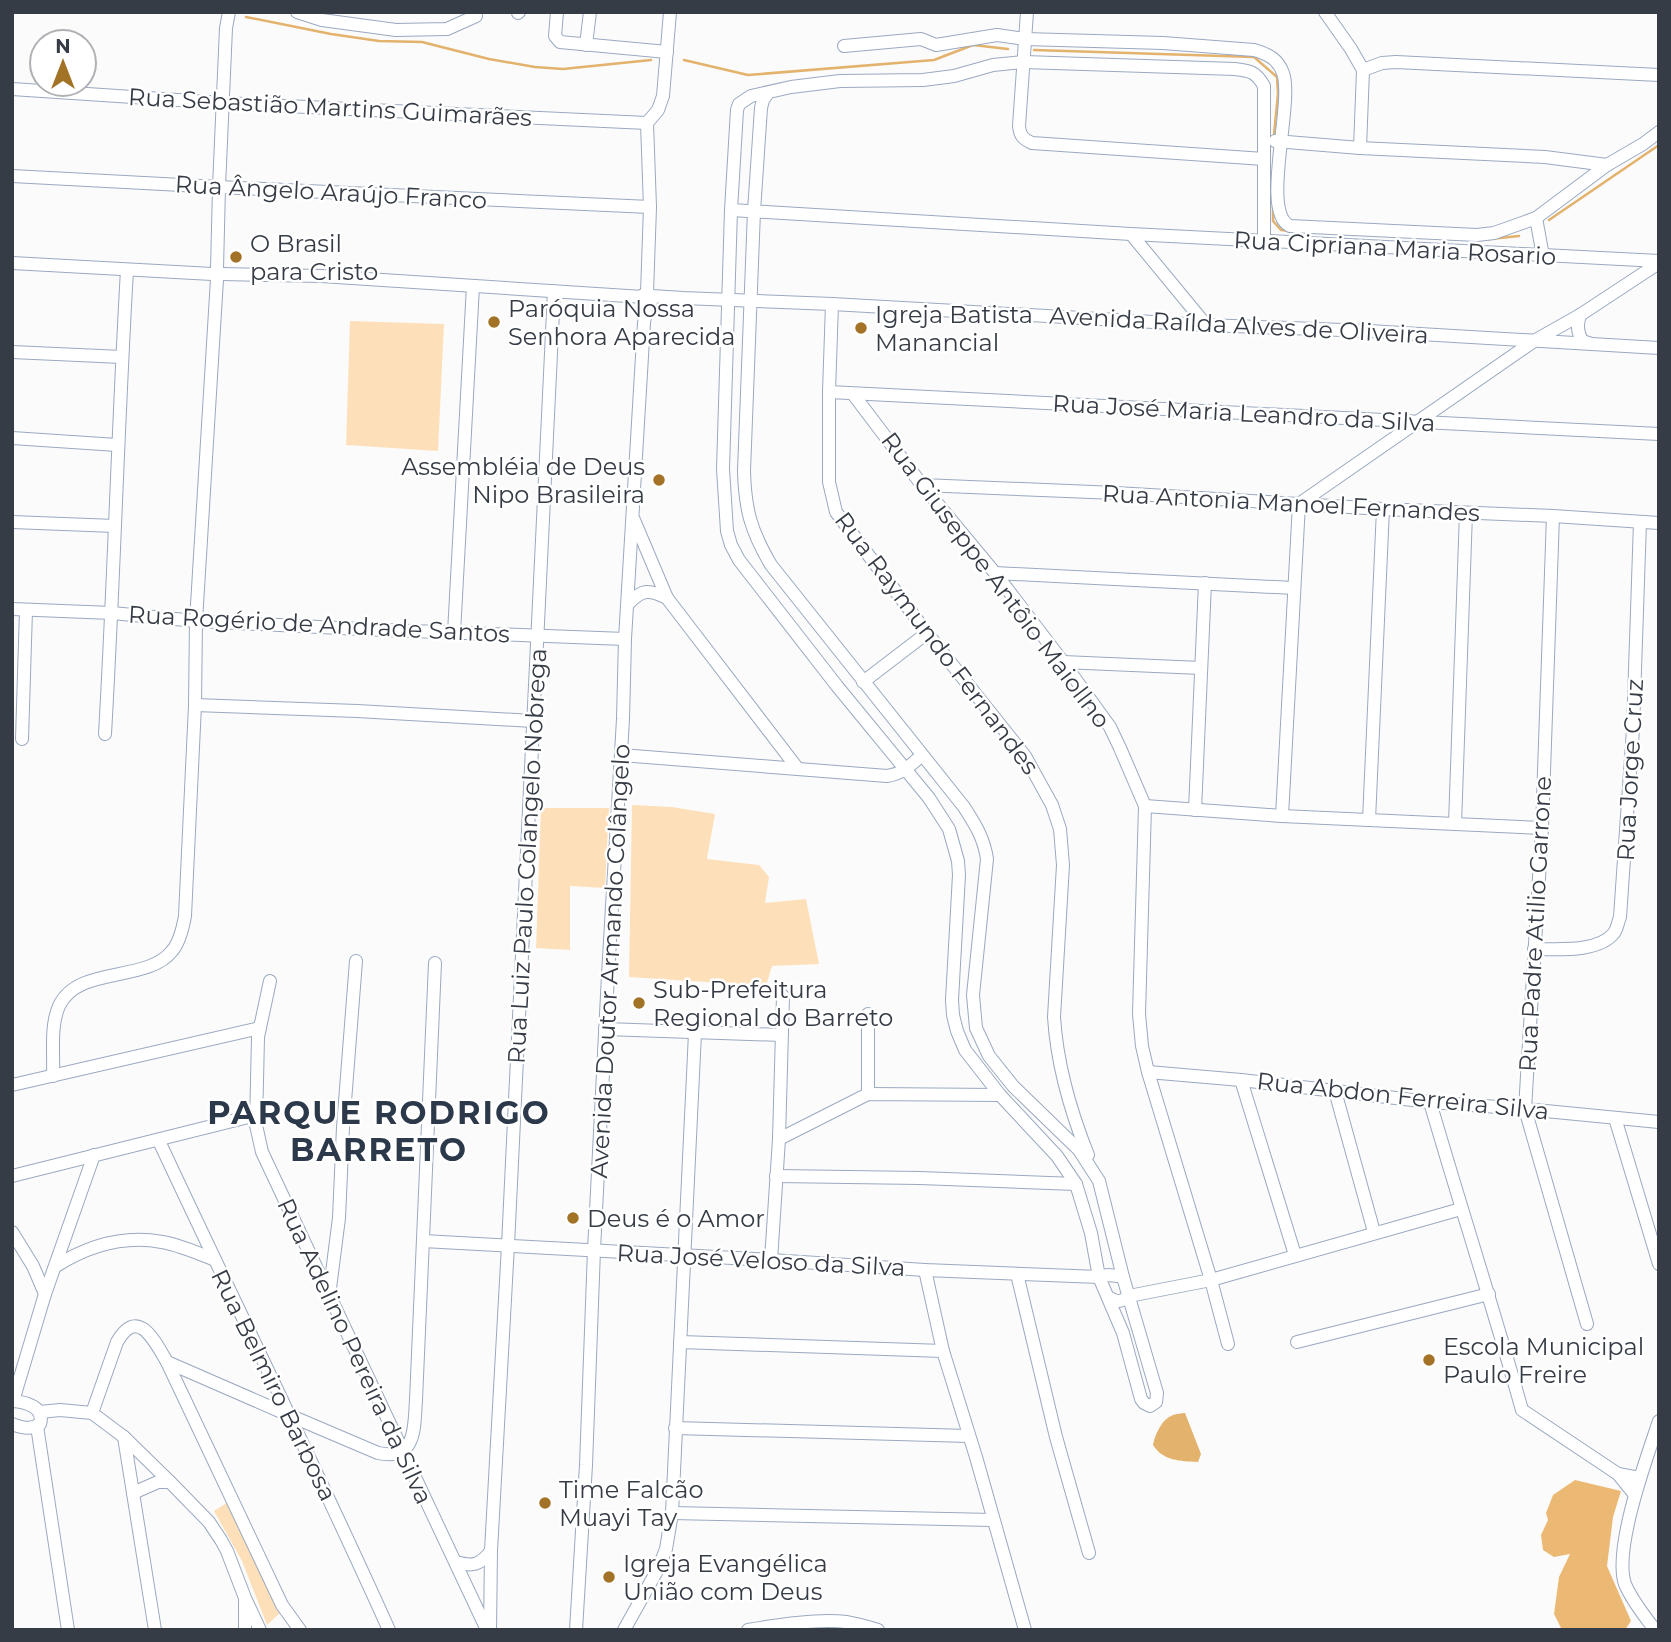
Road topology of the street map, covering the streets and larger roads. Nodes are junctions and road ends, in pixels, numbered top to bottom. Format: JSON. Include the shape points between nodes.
{"nodes":[{"id":1,"x":229,"y":12,"type":"edge"},
{"id":2,"x":297,"y":12,"type":"edge"},
{"id":3,"x":557,"y":12,"type":"edge"},
{"id":4,"x":590,"y":12,"type":"edge"},
{"id":5,"x":670,"y":12,"type":"edge"},
{"id":6,"x":1027,"y":12,"type":"edge"},
{"id":7,"x":1325,"y":12,"type":"edge"},
{"id":8,"x":476,"y":16,"type":"dead end"},
{"id":9,"x":1025,"y":39,"type":"junction"},
{"id":10,"x":586,"y":45,"type":"junction"},
{"id":11,"x":844,"y":47,"type":"dead end"},
{"id":12,"x":667,"y":52,"type":"junction"},
{"id":13,"x":1024,"y":62,"type":"junction"},
{"id":14,"x":1363,"y":70,"type":"junction"},
{"id":15,"x":1659,"y":75,"type":"edge"},
{"id":16,"x":12,"y":89,"type":"edge"},
{"id":17,"x":768,"y":93,"type":"junction"},
{"id":18,"x":223,"y":103,"type":"junction"},
{"id":19,"x":736,"y":122,"type":"junction"},
{"id":20,"x":647,"y":123,"type":"junction"},
{"id":21,"x":760,"y":123,"type":"junction"},
{"id":22,"x":1659,"y":132,"type":"edge"},
{"id":23,"x":1265,"y":141,"type":"junction"},
{"id":24,"x":1281,"y":141,"type":"junction"},
{"id":25,"x":1360,"y":148,"type":"junction"},
{"id":26,"x":1265,"y":159,"type":"junction"},
{"id":27,"x":1607,"y":164,"type":"junction"},
{"id":28,"x":12,"y":176,"type":"edge"},
{"id":29,"x":219,"y":187,"type":"junction"},
{"id":30,"x":650,"y":207,"type":"junction"},
{"id":31,"x":731,"y":210,"type":"junction"},
{"id":32,"x":754,"y":211,"type":"junction"},
{"id":33,"x":1536,"y":218,"type":"junction"},
{"id":34,"x":1131,"y":234,"type":"junction"},
{"id":35,"x":1264,"y":241,"type":"junction"},
{"id":36,"x":1543,"y":256,"type":"junction"},
{"id":37,"x":1659,"y":262,"type":"edge"},
{"id":38,"x":12,"y":263,"type":"edge"},
{"id":39,"x":127,"y":270,"type":"junction"},
{"id":40,"x":217,"y":274,"type":"junction"},
{"id":41,"x":473,"y":286,"type":"junction"},
{"id":42,"x":554,"y":291,"type":"junction"},
{"id":43,"x":647,"y":297,"type":"junction"},
{"id":44,"x":728,"y":299,"type":"junction"},
{"id":45,"x":752,"y":300,"type":"junction"},
{"id":46,"x":832,"y":304,"type":"junction"},
{"id":47,"x":1580,"y":315,"type":"junction"},
{"id":48,"x":1206,"y":325,"type":"junction"},
{"id":49,"x":1534,"y":341,"type":"junction"},
{"id":50,"x":1588,"y":343,"type":"junction"},
{"id":51,"x":1659,"y":348,"type":"edge"},
{"id":52,"x":12,"y":352,"type":"edge"},
{"id":53,"x":122,"y":357,"type":"junction"},
{"id":54,"x":829,"y":393,"type":"junction"},
{"id":55,"x":853,"y":394,"type":"junction"},
{"id":56,"x":1418,"y":421,"type":"junction"},
{"id":57,"x":1659,"y":434,"type":"edge"},
{"id":58,"x":12,"y":438,"type":"edge"},
{"id":59,"x":117,"y":445,"type":"junction"},
{"id":60,"x":922,"y":485,"type":"junction"},
{"id":61,"x":1299,"y":504,"type":"junction"},
{"id":62,"x":1383,"y":509,"type":"junction"},
{"id":63,"x":1466,"y":513,"type":"junction"},
{"id":64,"x":632,"y":516,"type":"junction"},
{"id":65,"x":1553,"y":516,"type":"junction"},
{"id":66,"x":12,"y":522,"type":"edge"},
{"id":67,"x":1640,"y":522,"type":"junction"},
{"id":68,"x":1659,"y":523,"type":"edge"},
{"id":69,"x":115,"y":526,"type":"junction"},
{"id":70,"x":995,"y":573,"type":"junction"},
{"id":71,"x":1205,"y":583,"type":"junction"},
{"id":72,"x":1294,"y":588,"type":"junction"},
{"id":73,"x":667,"y":598,"type":"junction"},
{"id":74,"x":628,"y":604,"type":"junction"},
{"id":75,"x":12,"y":610,"type":"edge"},
{"id":76,"x":26,"y":610,"type":"junction"},
{"id":77,"x":112,"y":613,"type":"junction"},
{"id":78,"x":196,"y":621,"type":"junction"},
{"id":79,"x":454,"y":633,"type":"junction"},
{"id":80,"x":927,"y":633,"type":"junction"},
{"id":81,"x":538,"y":636,"type":"junction"},
{"id":82,"x":625,"y":639,"type":"junction"},
{"id":83,"x":1063,"y":662,"type":"junction"},
{"id":84,"x":1201,"y":668,"type":"junction"},
{"id":85,"x":854,"y":672,"type":"junction"},
{"id":86,"x":863,"y":682,"type":"junction"},
{"id":87,"x":837,"y":686,"type":"junction"},
{"id":88,"x":18,"y":696,"type":"edge"},
{"id":89,"x":195,"y":705,"type":"junction"},
{"id":90,"x":533,"y":722,"type":"junction"},
{"id":91,"x":105,"y":734,"type":"dead end"},
{"id":92,"x":22,"y":739,"type":"dead end"},
{"id":93,"x":621,"y":755,"type":"junction"},
{"id":94,"x":922,"y":755,"type":"junction"},
{"id":95,"x":798,"y":769,"type":"junction"},
{"id":96,"x":906,"y":769,"type":"junction"},
{"id":97,"x":1145,"y":806,"type":"junction"},
{"id":98,"x":1195,"y":810,"type":"junction"},
{"id":99,"x":1282,"y":816,"type":"junction"},
{"id":100,"x":1369,"y":820,"type":"junction"},
{"id":101,"x":1455,"y":824,"type":"junction"},
{"id":102,"x":1542,"y":828,"type":"junction"},
{"id":103,"x":1534,"y":949,"type":"junction"},
{"id":104,"x":356,"y":961,"type":"dead end"},
{"id":105,"x":435,"y":963,"type":"dead end"},
{"id":106,"x":270,"y":981,"type":"dead end"},
{"id":107,"x":783,"y":996,"type":"dead end"},
{"id":108,"x":868,"y":1014,"type":"dead end"},
{"id":109,"x":260,"y":1028,"type":"junction"},
{"id":110,"x":605,"y":1029,"type":"junction"},
{"id":111,"x":695,"y":1033,"type":"junction"},
{"id":112,"x":781,"y":1035,"type":"junction"},
{"id":113,"x":1148,"y":1072,"type":"junction"},
{"id":114,"x":53,"y":1076,"type":"junction"},
{"id":115,"x":1241,"y":1080,"type":"junction"},
{"id":116,"x":12,"y":1085,"type":"edge"},
{"id":117,"x":1335,"y":1091,"type":"junction"},
{"id":118,"x":868,"y":1094,"type":"junction"},
{"id":119,"x":1000,"y":1095,"type":"junction"},
{"id":120,"x":1430,"y":1102,"type":"junction"},
{"id":121,"x":1525,"y":1108,"type":"junction"},
{"id":122,"x":256,"y":1115,"type":"junction"},
{"id":123,"x":1615,"y":1118,"type":"junction"},
{"id":124,"x":1659,"y":1122,"type":"edge"},
{"id":125,"x":1075,"y":1123,"type":"junction"},
{"id":126,"x":1063,"y":1133,"type":"junction"},
{"id":127,"x":779,"y":1139,"type":"junction"},
{"id":128,"x":159,"y":1140,"type":"junction"},
{"id":129,"x":1049,"y":1148,"type":"junction"},
{"id":130,"x":94,"y":1155,"type":"junction"},
{"id":131,"x":776,"y":1175,"type":"junction"},
{"id":132,"x":12,"y":1176,"type":"edge"},
{"id":133,"x":1099,"y":1181,"type":"junction"},
{"id":134,"x":1076,"y":1184,"type":"junction"},
{"id":135,"x":1461,"y":1209,"type":"junction"},
{"id":136,"x":12,"y":1232,"type":"edge"},
{"id":137,"x":1374,"y":1232,"type":"junction"},
{"id":138,"x":423,"y":1241,"type":"junction"},
{"id":139,"x":508,"y":1245,"type":"junction"},
{"id":140,"x":594,"y":1250,"type":"junction"},
{"id":141,"x":684,"y":1255,"type":"junction"},
{"id":142,"x":1295,"y":1255,"type":"junction"},
{"id":143,"x":215,"y":1260,"type":"junction"},
{"id":144,"x":771,"y":1260,"type":"junction"},
{"id":145,"x":1659,"y":1264,"type":"edge"},
{"id":146,"x":56,"y":1266,"type":"junction"},
{"id":147,"x":925,"y":1270,"type":"junction"},
{"id":148,"x":1017,"y":1274,"type":"junction"},
{"id":149,"x":1099,"y":1277,"type":"junction"},
{"id":150,"x":1123,"y":1277,"type":"junction"},
{"id":151,"x":1211,"y":1280,"type":"junction"},
{"id":152,"x":45,"y":1294,"type":"junction"},
{"id":153,"x":1489,"y":1294,"type":"junction"},
{"id":154,"x":329,"y":1296,"type":"junction"},
{"id":155,"x":1129,"y":1296,"type":"junction"},
{"id":156,"x":1108,"y":1297,"type":"junction"},
{"id":157,"x":1587,"y":1324,"type":"dead end"},
{"id":158,"x":680,"y":1342,"type":"junction"},
{"id":159,"x":1297,"y":1342,"type":"dead end"},
{"id":160,"x":1227,"y":1344,"type":"dead end"},
{"id":161,"x":943,"y":1352,"type":"junction"},
{"id":162,"x":167,"y":1362,"type":"junction"},
{"id":163,"x":13,"y":1401,"type":"edge"},
{"id":164,"x":40,"y":1412,"type":"junction"},
{"id":165,"x":92,"y":1413,"type":"junction"},
{"id":166,"x":291,"y":1416,"type":"junction"},
{"id":167,"x":1659,"y":1421,"type":"edge"},
{"id":168,"x":37,"y":1426,"type":"junction"},
{"id":169,"x":15,"y":1428,"type":"edge"},
{"id":170,"x":676,"y":1428,"type":"junction"},
{"id":171,"x":969,"y":1436,"type":"junction"},
{"id":172,"x":124,"y":1437,"type":"junction"},
{"id":173,"x":402,"y":1452,"type":"junction"},
{"id":174,"x":1618,"y":1474,"type":"junction"},
{"id":175,"x":1640,"y":1478,"type":"junction"},
{"id":176,"x":170,"y":1482,"type":"junction"},
{"id":177,"x":133,"y":1493,"type":"junction"},
{"id":178,"x":1635,"y":1495,"type":"junction"},
{"id":179,"x":673,"y":1513,"type":"junction"},
{"id":180,"x":993,"y":1520,"type":"junction"},
{"id":181,"x":491,"y":1550,"type":"junction"},
{"id":182,"x":1089,"y":1553,"type":"dead end"},
{"id":183,"x":456,"y":1562,"type":"junction"},
{"id":184,"x":245,"y":1598,"type":"junction"},
{"id":185,"x":580,"y":1626,"type":"edge"},
{"id":186,"x":68,"y":1630,"type":"edge"},
{"id":187,"x":155,"y":1630,"type":"edge"},
{"id":188,"x":245,"y":1630,"type":"edge"},
{"id":189,"x":260,"y":1630,"type":"edge"},
{"id":190,"x":300,"y":1630,"type":"edge"},
{"id":191,"x":389,"y":1630,"type":"edge"},
{"id":192,"x":489,"y":1630,"type":"edge"},
{"id":193,"x":624,"y":1630,"type":"edge"},
{"id":194,"x":748,"y":1630,"type":"edge"},
{"id":195,"x":878,"y":1630,"type":"edge"},
{"id":196,"x":1025,"y":1630,"type":"edge"},
{"id":197,"x":1655,"y":1630,"type":"edge"}],
"edges":[{"from":1,"to":18,"type":"street"},
{"from":2,"to":8,"type":"street","via":[[396,30],[447,29]]},
{"from":3,"to":10,"type":"street","via":[[555,36],[560,42]]},
{"from":4,"to":10,"type":"street"},
{"from":5,"to":12,"type":"street"},
{"from":6,"to":9,"type":"street"},
{"from":7,"to":14,"type":"street"},
{"from":9,"to":11,"type":"street","via":[[997,35],[936,45],[921,39]]},
{"from":9,"to":13,"type":"street"},
{"from":9,"to":24,"type":"street","via":[[1163,43],[1265,53],[1279,65],[1285,83]]},
{"from":10,"to":12,"type":"street"},
{"from":12,"to":20,"type":"street","via":[[663,96]]},
{"from":13,"to":17,"type":"street","via":[[923,80],[840,81]]},
{"from":13,"to":23,"type":"street","via":[[1249,71],[1264,86]]},
{"from":13,"to":26,"type":"street","via":[[1018,126],[1024,139],[1032,143]]},
{"from":14,"to":15,"type":"street","via":[[1396,62]]},
{"from":14,"to":25,"type":"street"},
{"from":16,"to":18,"type":"street","name":"Rua Sebastião Martins Guimarães"},
{"from":17,"to":19,"type":"street","via":[[739,104]]},
{"from":17,"to":21,"type":"street"},
{"from":18,"to":20,"type":"street","name":"Rua Sebastião Martins Guimarães"},
{"from":18,"to":29,"type":"street"},
{"from":19,"to":21,"type":"street"},
{"from":19,"to":31,"type":"street"},
{"from":20,"to":30,"type":"street","name":"Avenida Doutor Armando Colângelo"},
{"from":21,"to":32,"type":"street"},
{"from":22,"to":27,"type":"street"},
{"from":23,"to":24,"type":"street"},
{"from":23,"to":26,"type":"street"},
{"from":24,"to":25,"type":"street"},
{"from":24,"to":33,"type":"street","via":[[1279,212],[1283,223],[1290,226],[1477,235]]},
{"from":25,"to":27,"type":"street"},
{"from":26,"to":35,"type":"street"},
{"from":27,"to":33,"type":"street"},
{"from":28,"to":29,"type":"street","name":"Rua Ângelo Araújo Franco"},
{"from":29,"to":30,"type":"street","name":"Rua Ângelo Araújo Franco"},
{"from":29,"to":40,"type":"street"},
{"from":30,"to":43,"type":"street","name":"Avenida Doutor Armando Colângelo"},
{"from":31,"to":32,"type":"street","name":"Rua Cipriana Maria Rosario"},
{"from":31,"to":44,"type":"street"},
{"from":32,"to":34,"type":"street","name":"Rua Cipriana Maria Rosario"},
{"from":32,"to":45,"type":"street"},
{"from":33,"to":36,"type":"street"},
{"from":34,"to":35,"type":"street","name":"Rua Cipriana Maria Rosario"},
{"from":34,"to":48,"type":"street"},
{"from":35,"to":36,"type":"street","name":"Rua Cipriana Maria Rosario"},
{"from":36,"to":37,"type":"street","name":"Rua Cipriana Maria Rosario"},
{"from":37,"to":47,"type":"street"},
{"from":38,"to":39,"type":"street","name":"Avenida Raílda Alves de Oliveira"},
{"from":39,"to":40,"type":"street","name":"Avenida Raílda Alves de Oliveira"},
{"from":39,"to":53,"type":"street"},
{"from":40,"to":41,"type":"street","name":"Avenida Raílda Alves de Oliveira"},
{"from":40,"to":78,"type":"street"},
{"from":41,"to":42,"type":"street","name":"Avenida Raílda Alves de Oliveira"},
{"from":41,"to":79,"type":"street"},
{"from":42,"to":43,"type":"street","name":"Avenida Raílda Alves de Oliveira"},
{"from":42,"to":81,"type":"street","name":"Rua Luiz Paulo Colangelo Nobrega"},
{"from":43,"to":44,"type":"street","name":"Avenida Raílda Alves de Oliveira"},
{"from":43,"to":64,"type":"street","name":"Avenida Doutor Armando Colângelo"},
{"from":44,"to":45,"type":"street","name":"Avenida Raílda Alves de Oliveira"},
{"from":44,"to":87,"type":"street","via":[[723,469],[727,531],[739,560]]},
{"from":45,"to":46,"type":"street","name":"Avenida Raílda Alves de Oliveira"},
{"from":45,"to":85,"type":"street","via":[[744,471],[750,521],[771,565]]},
{"from":46,"to":48,"type":"street","name":"Avenida Raílda Alves de Oliveira"},
{"from":46,"to":54,"type":"street","name":"Rua Raymundo Fernandes"},
{"from":47,"to":49,"type":"street"},
{"from":47,"to":50,"type":"street","via":[[1577,328],[1582,341]]},
{"from":48,"to":49,"type":"street","name":"Avenida Raílda Alves de Oliveira"},
{"from":49,"to":50,"type":"street","name":"Avenida Raílda Alves de Oliveira"},
{"from":49,"to":56,"type":"street"},
{"from":50,"to":51,"type":"street","name":"Avenida Raílda Alves de Oliveira"},
{"from":52,"to":53,"type":"street"},
{"from":53,"to":59,"type":"street"},
{"from":54,"to":55,"type":"street","name":"Rua José Maria Leandro da Silva"},
{"from":54,"to":80,"type":"street","name":"Rua Raymundo Fernandes","via":[[829,482],[836,512]]},
{"from":55,"to":56,"type":"street","name":"Rua José Maria Leandro da Silva"},
{"from":55,"to":60,"type":"street","name":"Rua Giuseppe Antôio Maiollno"},
{"from":56,"to":57,"type":"street","name":"Rua José Maria Leandro da Silva"},
{"from":56,"to":61,"type":"street"},
{"from":58,"to":59,"type":"street"},
{"from":59,"to":69,"type":"street"},
{"from":60,"to":61,"type":"street","name":"Rua Antonia Manoel Fernandes"},
{"from":60,"to":70,"type":"street","name":"Rua Giuseppe Antôio Maiollno"},
{"from":61,"to":62,"type":"street","name":"Rua Antonia Manoel Fernandes"},
{"from":61,"to":72,"type":"street"},
{"from":62,"to":63,"type":"street","name":"Rua Antonia Manoel Fernandes"},
{"from":62,"to":100,"type":"street"},
{"from":63,"to":65,"type":"street","name":"Rua Antonia Manoel Fernandes"},
{"from":63,"to":101,"type":"street"},
{"from":64,"to":73,"type":"street"},
{"from":64,"to":74,"type":"street","name":"Avenida Doutor Armando Colângelo"},
{"from":65,"to":67,"type":"street","name":"Rua Antonia Manoel Fernandes"},
{"from":65,"to":102,"type":"street","name":"Rua Padre Atilio Garrone"},
{"from":66,"to":69,"type":"street"},
{"from":67,"to":68,"type":"street","name":"Rua Antonia Manoel Fernandes"},
{"from":67,"to":103,"type":"street","name":"Rua Jorge Cruz","via":[[1620,917],[1615,932],[1589,947]]},
{"from":69,"to":77,"type":"street"},
{"from":70,"to":71,"type":"street"},
{"from":70,"to":83,"type":"street","name":"Rua Giuseppe Antôio Maiollno"},
{"from":71,"to":72,"type":"street"},
{"from":71,"to":84,"type":"street"},
{"from":72,"to":99,"type":"street"},
{"from":73,"to":74,"type":"street","via":[[648,591]]},
{"from":73,"to":95,"type":"street"},
{"from":74,"to":82,"type":"street","name":"Avenida Doutor Armando Colângelo"},
{"from":75,"to":76,"type":"street","name":"Rua Rogério de Andrade Santos"},
{"from":76,"to":77,"type":"street","name":"Rua Rogério de Andrade Santos"},
{"from":76,"to":88,"type":"street"},
{"from":77,"to":78,"type":"street","name":"Rua Rogério de Andrade Santos"},
{"from":77,"to":91,"type":"street"},
{"from":78,"to":79,"type":"street","name":"Rua Rogério de Andrade Santos"},
{"from":78,"to":89,"type":"street"},
{"from":79,"to":81,"type":"street","name":"Rua Rogério de Andrade Santos"},
{"from":80,"to":86,"type":"street"},
{"from":80,"to":125,"type":"street","name":"Rua Raymundo Fernandes","via":[[1025,756],[1060,829],[1063,864],[1054,1017],[1060,1067]]},
{"from":81,"to":82,"type":"street","name":"Rua Rogério de Andrade Santos"},
{"from":81,"to":90,"type":"street","name":"Rua Luiz Paulo Colangelo Nobrega"},
{"from":82,"to":93,"type":"street","name":"Avenida Doutor Armando Colângelo"},
{"from":83,"to":84,"type":"street"},
{"from":83,"to":97,"type":"street","name":"Rua Giuseppe Antôio Maiollno","via":[[1110,727]]},
{"from":84,"to":98,"type":"street"},
{"from":85,"to":86,"type":"street"},
{"from":85,"to":87,"type":"street"},
{"from":86,"to":94,"type":"street"},
{"from":87,"to":96,"type":"street"},
{"from":88,"to":92,"type":"street"},
{"from":89,"to":90,"type":"street"},
{"from":89,"to":114,"type":"street","via":[[182,930],[173,951],[162,960],[83,983],[67,993],[56,1016]]},
{"from":90,"to":139,"type":"street","name":"Rua Luiz Paulo Colangelo Nobrega"},
{"from":93,"to":95,"type":"street"},
{"from":93,"to":110,"type":"street","name":"Avenida Doutor Armando Colângelo"},
{"from":94,"to":96,"type":"street"},
{"from":94,"to":126,"type":"street","via":[[972,819],[985,844],[973,995],[976,1028],[989,1056],[1013,1086]]},
{"from":95,"to":96,"type":"street","via":[[887,775]]},
{"from":96,"to":119,"type":"street","via":[[942,817],[952,839],[960,889],[953,1015],[965,1050]]},
{"from":97,"to":98,"type":"street"},
{"from":97,"to":113,"type":"street","name":"Rua Giuseppe Antôio Maiollno","via":[[1139,1014]]},
{"from":98,"to":99,"type":"street"},
{"from":99,"to":100,"type":"street"},
{"from":100,"to":101,"type":"street"},
{"from":101,"to":102,"type":"street"},
{"from":102,"to":103,"type":"street","name":"Rua Padre Atilio Garrone"},
{"from":103,"to":121,"type":"street","name":"Rua Padre Atilio Garrone"},
{"from":104,"to":154,"type":"street","via":[[339,1217]]},
{"from":105,"to":138,"type":"street"},
{"from":106,"to":109,"type":"street","name":"Rua Adelino Pereira da Silva"},
{"from":107,"to":112,"type":"street"},
{"from":108,"to":118,"type":"street"},
{"from":109,"to":114,"type":"street"},
{"from":109,"to":122,"type":"street","name":"Rua Adelino Pereira da Silva"},
{"from":110,"to":111,"type":"street"},
{"from":110,"to":140,"type":"street","name":"Avenida Doutor Armando Colângelo"},
{"from":111,"to":112,"type":"street"},
{"from":111,"to":141,"type":"street"},
{"from":112,"to":127,"type":"street"},
{"from":113,"to":115,"type":"street","name":"Rua Abdon Ferreira Silva"},
{"from":113,"to":151,"type":"street","name":"Rua Giuseppe Antôio Maiollno"},
{"from":114,"to":116,"type":"street"},
{"from":115,"to":117,"type":"street","name":"Rua Abdon Ferreira Silva"},
{"from":115,"to":142,"type":"street"},
{"from":117,"to":120,"type":"street","name":"Rua Abdon Ferreira Silva"},
{"from":117,"to":137,"type":"street"},
{"from":118,"to":119,"type":"street"},
{"from":118,"to":127,"type":"street"},
{"from":119,"to":129,"type":"street"},
{"from":120,"to":121,"type":"street","name":"Rua Abdon Ferreira Silva"},
{"from":120,"to":135,"type":"street"},
{"from":121,"to":123,"type":"street","name":"Rua Abdon Ferreira Silva"},
{"from":121,"to":157,"type":"street","name":"Rua Padre Atilio Garrone"},
{"from":122,"to":128,"type":"street"},
{"from":122,"to":154,"type":"street","name":"Rua Adelino Pereira da Silva","via":[[262,1152]]},
{"from":123,"to":124,"type":"street","name":"Rua Abdon Ferreira Silva"},
{"from":123,"to":145,"type":"street"},
{"from":125,"to":126,"type":"street"},
{"from":125,"to":133,"type":"street","name":"Rua Raymundo Fernandes"},
{"from":126,"to":129,"type":"street"},
{"from":126,"to":133,"type":"street"},
{"from":127,"to":131,"type":"street"},
{"from":128,"to":130,"type":"street"},
{"from":128,"to":143,"type":"street","name":"Rua Belmiro Barbosa"},
{"from":129,"to":134,"type":"street"},
{"from":130,"to":132,"type":"street"},
{"from":130,"to":146,"type":"street"},
{"from":131,"to":134,"type":"street"},
{"from":131,"to":144,"type":"street"},
{"from":133,"to":150,"type":"street"},
{"from":134,"to":149,"type":"street"},
{"from":135,"to":137,"type":"street"},
{"from":135,"to":153,"type":"street"},
{"from":136,"to":152,"type":"street"},
{"from":137,"to":142,"type":"street"},
{"from":138,"to":139,"type":"street","name":"Rua José Veloso da Silva"},
{"from":138,"to":173,"type":"street","via":[[414,1424],[410,1443]]},
{"from":139,"to":140,"type":"street","name":"Rua José Veloso da Silva"},
{"from":139,"to":181,"type":"street","name":"Rua Luiz Paulo Colangelo Nobrega"},
{"from":140,"to":141,"type":"street","name":"Rua José Veloso da Silva"},
{"from":140,"to":185,"type":"street","name":"Avenida Doutor Armando Colângelo"},
{"from":141,"to":144,"type":"street","name":"Rua José Veloso da Silva"},
{"from":141,"to":158,"type":"street"},
{"from":142,"to":151,"type":"street"},
{"from":143,"to":146,"type":"street","via":[[163,1242],[138,1240],[94,1247]]},
{"from":143,"to":166,"type":"street","name":"Rua Belmiro Barbosa"},
{"from":144,"to":147,"type":"street","name":"Rua José Veloso da Silva"},
{"from":146,"to":152,"type":"street"},
{"from":147,"to":148,"type":"street","name":"Rua José Veloso da Silva"},
{"from":147,"to":161,"type":"street"},
{"from":148,"to":149,"type":"street","name":"Rua José Veloso da Silva"},
{"from":148,"to":182,"type":"street"},
{"from":149,"to":150,"type":"street","name":"Rua José Veloso da Silva"},
{"from":149,"to":156,"type":"street"},
{"from":150,"to":155,"type":"street"},
{"from":151,"to":155,"type":"street"},
{"from":151,"to":160,"type":"street","name":"Rua Giuseppe Antôio Maiollno"},
{"from":152,"to":163,"type":"street"},
{"from":153,"to":159,"type":"street"},
{"from":153,"to":174,"type":"street","via":[[1522,1410]]},
{"from":154,"to":173,"type":"street","name":"Rua Adelino Pereira da Silva"},
{"from":155,"to":156,"type":"street","via":[[1117,1302]]},
{"from":155,"to":156,"type":"street","via":[[1157,1393],[1150,1406],[1142,1399]]},
{"from":158,"to":161,"type":"street"},
{"from":158,"to":170,"type":"street"},
{"from":161,"to":171,"type":"street"},
{"from":162,"to":165,"type":"street","via":[[146,1329],[126,1330],[117,1342]]},
{"from":162,"to":166,"type":"street"},
{"from":162,"to":190,"type":"street","via":[[282,1605]]},
{"from":163,"to":164,"type":"street"},
{"from":164,"to":165,"type":"street"},
{"from":164,"to":168,"type":"street"},
{"from":165,"to":172,"type":"street"},
{"from":166,"to":173,"type":"street","via":[[378,1452]]},
{"from":166,"to":191,"type":"street","name":"Rua Belmiro Barbosa"},
{"from":167,"to":175,"type":"street"},
{"from":168,"to":169,"type":"street"},
{"from":168,"to":186,"type":"street"},
{"from":170,"to":171,"type":"street"},
{"from":170,"to":179,"type":"street"},
{"from":171,"to":180,"type":"street"},
{"from":172,"to":176,"type":"street"},
{"from":172,"to":177,"type":"street"},
{"from":173,"to":183,"type":"street","name":"Rua Adelino Pereira da Silva"},
{"from":174,"to":175,"type":"street"},
{"from":174,"to":178,"type":"street"},
{"from":175,"to":178,"type":"street"},
{"from":176,"to":177,"type":"street"},
{"from":176,"to":184,"type":"street","via":[[209,1521],[227,1550]]},
{"from":177,"to":187,"type":"street"},
{"from":178,"to":197,"type":"street","via":[[1627,1527],[1624,1582]]},
{"from":179,"to":180,"type":"street"},
{"from":179,"to":193,"type":"street","via":[[658,1569]]},
{"from":180,"to":196,"type":"street"},
{"from":181,"to":183,"type":"street","via":[[474,1565]]},
{"from":181,"to":192,"type":"street","name":"Rua Luiz Paulo Colangelo Nobrega"},
{"from":183,"to":192,"type":"street","name":"Rua Adelino Pereira da Silva"},
{"from":184,"to":188,"type":"street"},
{"from":184,"to":189,"type":"street"},
{"from":194,"to":195,"type":"street","via":[[829,1621]]}]}
